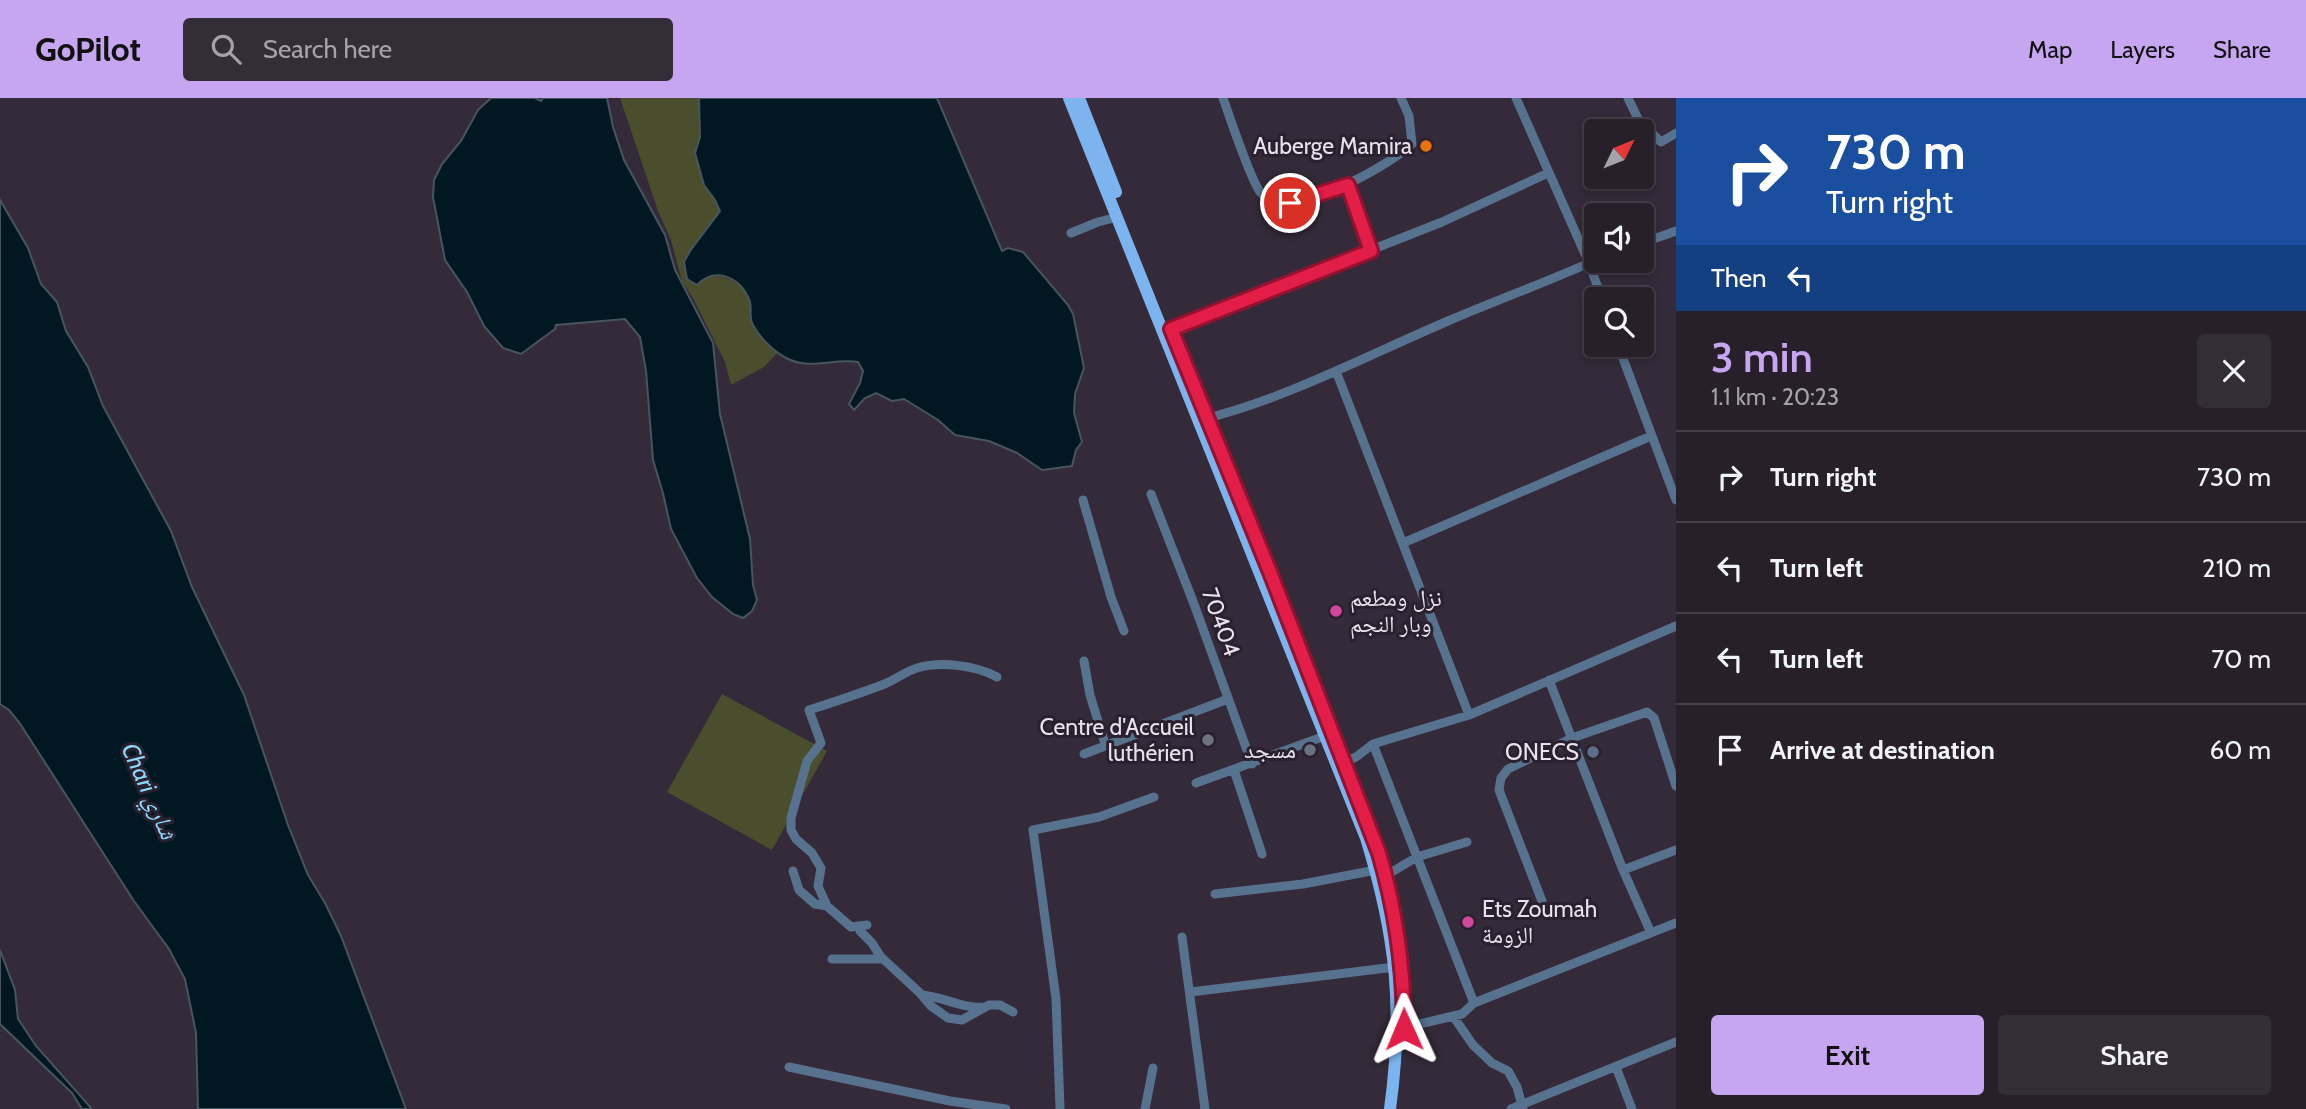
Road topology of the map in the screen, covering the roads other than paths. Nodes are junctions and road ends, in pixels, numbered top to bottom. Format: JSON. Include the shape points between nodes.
{"nodes":[{"id":1,"x":1069,"y":98,"type":"edge"},
{"id":2,"x":1079,"y":98,"type":"edge"},
{"id":3,"x":1223,"y":98,"type":"edge"},
{"id":4,"x":1401,"y":98,"type":"edge"},
{"id":5,"x":1516,"y":98,"type":"edge"},
{"id":6,"x":1628,"y":98,"type":"edge"},
{"id":7,"x":1676,"y":133,"type":"edge"},
{"id":8,"x":1548,"y":173,"type":"junction"},
{"id":9,"x":1348,"y":185,"type":"junction"},
{"id":10,"x":1118,"y":217,"type":"junction"},
{"id":11,"x":1676,"y":230,"type":"edge"},
{"id":12,"x":1071,"y":233,"type":"dead end"},
{"id":13,"x":1654,"y":238,"type":"edge"},
{"id":14,"x":1584,"y":245,"type":"edge"},
{"id":15,"x":1371,"y":251,"type":"junction"},
{"id":16,"x":1584,"y":264,"type":"edge"},
{"id":17,"x":1171,"y":329,"type":"junction"},
{"id":18,"x":1622,"y":357,"type":"edge"},
{"id":19,"x":1336,"y":371,"type":"junction"},
{"id":20,"x":1204,"y":419,"type":"junction"},
{"id":21,"x":1651,"y":436,"type":"junction"},
{"id":22,"x":1151,"y":494,"type":"dead end"},
{"id":23,"x":1083,"y":500,"type":"dead end"},
{"id":24,"x":1676,"y":500,"type":"edge"},
{"id":25,"x":1404,"y":543,"type":"junction"},
{"id":26,"x":1676,"y":625,"type":"edge"},
{"id":27,"x":1124,"y":631,"type":"dead end"},
{"id":28,"x":1084,"y":661,"type":"dead end"},
{"id":29,"x":997,"y":677,"type":"dead end"},
{"id":30,"x":1549,"y":680,"type":"junction"},
{"id":31,"x":1228,"y":699,"type":"junction"},
{"id":32,"x":1469,"y":715,"type":"junction"},
{"id":33,"x":1325,"y":736,"type":"junction"},
{"id":34,"x":1572,"y":738,"type":"junction"},
{"id":35,"x":1105,"y":744,"type":"junction"},
{"id":36,"x":1373,"y":744,"type":"junction"},
{"id":37,"x":1084,"y":754,"type":"dead end"},
{"id":38,"x":1340,"y":763,"type":"junction"},
{"id":39,"x":1252,"y":764,"type":"junction"},
{"id":40,"x":1234,"y":770,"type":"junction"},
{"id":41,"x":1196,"y":783,"type":"dead end"},
{"id":42,"x":1676,"y":786,"type":"edge"},
{"id":43,"x":1154,"y":797,"type":"dead end"},
{"id":44,"x":1467,"y":842,"type":"dead end"},
{"id":45,"x":1676,"y":850,"type":"edge"},
{"id":46,"x":1262,"y":854,"type":"dead end"},
{"id":47,"x":1417,"y":857,"type":"junction"},
{"id":48,"x":1623,"y":870,"type":"junction"},
{"id":49,"x":793,"y":872,"type":"dead end"},
{"id":50,"x":1381,"y":873,"type":"junction"},
{"id":51,"x":1215,"y":894,"type":"dead end"},
{"id":52,"x":1542,"y":901,"type":"dead end"},
{"id":53,"x":827,"y":906,"type":"junction"},
{"id":54,"x":1676,"y":923,"type":"edge"},
{"id":55,"x":1651,"y":933,"type":"junction"},
{"id":56,"x":1182,"y":937,"type":"dead end"},
{"id":57,"x":881,"y":957,"type":"junction"},
{"id":58,"x":832,"y":959,"type":"dead end"},
{"id":59,"x":1395,"y":967,"type":"junction"},
{"id":60,"x":1191,"y":992,"type":"junction"},
{"id":61,"x":922,"y":995,"type":"junction"},
{"id":62,"x":1474,"y":1003,"type":"junction"},
{"id":63,"x":985,"y":1007,"type":"junction"},
{"id":64,"x":1013,"y":1012,"type":"dead end"},
{"id":65,"x":1452,"y":1016,"type":"junction"},
{"id":66,"x":1401,"y":1029,"type":"junction"},
{"id":67,"x":1676,"y":1042,"type":"edge"},
{"id":68,"x":789,"y":1067,"type":"dead end"},
{"id":69,"x":1616,"y":1067,"type":"junction"},
{"id":70,"x":1153,"y":1068,"type":"dead end"},
{"id":71,"x":1522,"y":1107,"type":"edge"},
{"id":72,"x":1006,"y":1109,"type":"edge"},
{"id":73,"x":1060,"y":1109,"type":"edge"},
{"id":74,"x":1146,"y":1109,"type":"edge"},
{"id":75,"x":1206,"y":1109,"type":"edge"},
{"id":76,"x":1390,"y":1109,"type":"edge"},
{"id":77,"x":1398,"y":1109,"type":"edge"},
{"id":78,"x":1511,"y":1109,"type":"edge"},
{"id":79,"x":1632,"y":1109,"type":"edge"}],
"edges":[{"from":1,"to":10,"type":"main road"},
{"from":2,"to":17,"type":"main road"},
{"from":3,"to":9,"type":"street","via":[[1263,195],[1290,203]]},
{"from":4,"to":9,"type":"street","via":[[1409,116],[1412,144]]},
{"from":5,"to":8,"type":"street"},
{"from":6,"to":7,"type":"street","via":[[1639,121],[1661,142]]},
{"from":8,"to":14,"type":"street"},
{"from":8,"to":15,"type":"street"},
{"from":9,"to":15,"type":"street"},
{"from":10,"to":12,"type":"street"},
{"from":10,"to":20,"type":"main road"},
{"from":11,"to":13,"type":"street"},
{"from":15,"to":17,"type":"street"},
{"from":16,"to":19,"type":"street"},
{"from":17,"to":20,"type":"main road"},
{"from":18,"to":21,"type":"street"},
{"from":19,"to":20,"type":"street"},
{"from":19,"to":25,"type":"street"},
{"from":20,"to":33,"type":"main road"},
{"from":20,"to":38,"type":"main road"},
{"from":21,"to":24,"type":"street"},
{"from":21,"to":25,"type":"street"},
{"from":22,"to":31,"type":"street","name":"70404"},
{"from":23,"to":27,"type":"street"},
{"from":25,"to":32,"type":"street"},
{"from":26,"to":30,"type":"street"},
{"from":28,"to":35,"type":"street"},
{"from":29,"to":53,"type":"street","via":[[952,665],[927,666],[809,710],[821,743],[807,761],[791,830],[821,868],[818,886]]},
{"from":30,"to":32,"type":"street"},
{"from":30,"to":34,"type":"street"},
{"from":31,"to":35,"type":"street"},
{"from":31,"to":39,"type":"street","name":"70404"},
{"from":32,"to":36,"type":"street"},
{"from":33,"to":38,"type":"main road"},
{"from":33,"to":39,"type":"street"},
{"from":34,"to":42,"type":"street","via":[[1647,712],[1654,718]]},
{"from":34,"to":48,"type":"street"},
{"from":34,"to":52,"type":"street","via":[[1508,769],[1501,778],[1499,790]]},
{"from":35,"to":37,"type":"street"},
{"from":36,"to":38,"type":"street"},
{"from":36,"to":47,"type":"street"},
{"from":38,"to":50,"type":"main road"},
{"from":39,"to":40,"type":"street"},
{"from":40,"to":41,"type":"street"},
{"from":40,"to":46,"type":"street"},
{"from":43,"to":73,"type":"street","via":[[1099,817],[1033,830],[1056,999]]},
{"from":44,"to":47,"type":"street"},
{"from":45,"to":48,"type":"street"},
{"from":47,"to":50,"type":"street"},
{"from":47,"to":62,"type":"street"},
{"from":48,"to":55,"type":"street"},
{"from":49,"to":53,"type":"street","via":[[799,890],[816,904]]},
{"from":50,"to":51,"type":"street"},
{"from":50,"to":59,"type":"main road"},
{"from":50,"to":66,"type":"main road","via":[[1402,971]]},
{"from":53,"to":57,"type":"street","via":[[851,927],[864,928]]},
{"from":54,"to":55,"type":"street"},
{"from":55,"to":62,"type":"street"},
{"from":56,"to":60,"type":"street"},
{"from":57,"to":58,"type":"street"},
{"from":57,"to":61,"type":"street"},
{"from":59,"to":60,"type":"street"},
{"from":59,"to":66,"type":"main road"},
{"from":60,"to":75,"type":"street"},
{"from":61,"to":63,"type":"street"},
{"from":61,"to":63,"type":"street","via":[[948,1018],[962,1020]]},
{"from":62,"to":65,"type":"street"},
{"from":63,"to":64,"type":"street","via":[[1000,1005]]},
{"from":65,"to":66,"type":"street"},
{"from":65,"to":71,"type":"street","via":[[1473,1045],[1508,1071]]},
{"from":66,"to":76,"type":"main road"},
{"from":66,"to":77,"type":"main road"},
{"from":67,"to":69,"type":"street"},
{"from":68,"to":72,"type":"street"},
{"from":69,"to":71,"type":"street"},
{"from":69,"to":79,"type":"street"},
{"from":70,"to":74,"type":"street"},
{"from":71,"to":78,"type":"street"}]}
